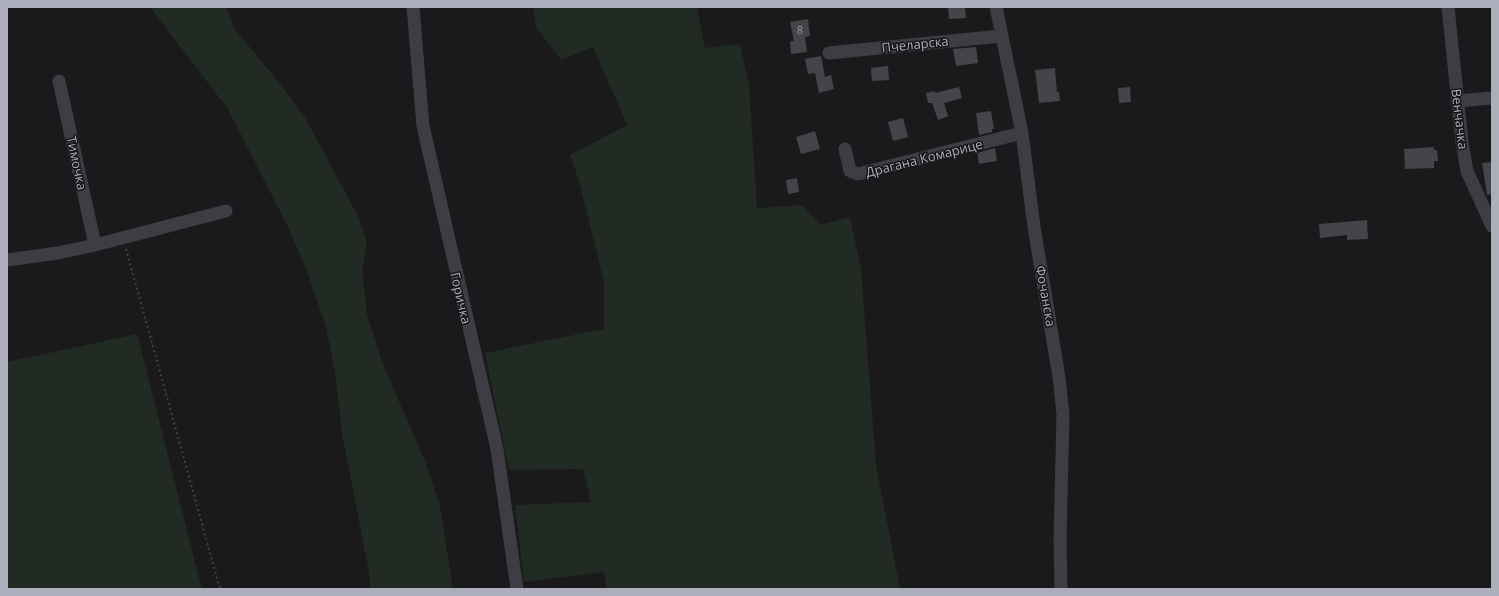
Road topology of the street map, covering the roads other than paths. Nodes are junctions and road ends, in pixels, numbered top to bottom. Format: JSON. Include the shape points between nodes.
{"nodes":[{"id":1,"x":413,"y":7,"type":"edge"},
{"id":2,"x":996,"y":7,"type":"edge"},
{"id":3,"x":1448,"y":7,"type":"edge"},
{"id":4,"x":1000,"y":36,"type":"junction"},
{"id":5,"x":829,"y":53,"type":"dead end"},
{"id":6,"x":59,"y":81,"type":"dead end"},
{"id":7,"x":1492,"y":98,"type":"edge"},
{"id":8,"x":1457,"y":101,"type":"junction"},
{"id":9,"x":1022,"y":133,"type":"junction"},
{"id":10,"x":845,"y":149,"type":"dead end"},
{"id":11,"x":226,"y":211,"type":"dead end"},
{"id":12,"x":1492,"y":226,"type":"edge"},
{"id":13,"x":95,"y":245,"type":"junction"},
{"id":14,"x":7,"y":260,"type":"edge"},
{"id":15,"x":517,"y":589,"type":"edge"},
{"id":16,"x":1061,"y":589,"type":"edge"}],
"edges":[{"from":1,"to":15,"type":"street","name":"Горичка","via":[[423,126],[497,450]]},
{"from":2,"to":4,"type":"street","name":"Фочанска"},
{"from":3,"to":8,"type":"street","name":"Венчачка"},
{"from":4,"to":5,"type":"street","name":"Пчеларска"},
{"from":4,"to":9,"type":"street","name":"Фочанска"},
{"from":6,"to":13,"type":"street","name":"Тимочка"},
{"from":7,"to":8,"type":"street"},
{"from":8,"to":12,"type":"street","name":"Венчачка","via":[[1467,171]]},
{"from":9,"to":10,"type":"street","name":"Драгана Комарице","via":[[858,174],[850,171]]},
{"from":9,"to":16,"type":"street","name":"Фочанска","via":[[1063,415]]},
{"from":11,"to":13,"type":"street"},
{"from":13,"to":14,"type":"street"}]}
